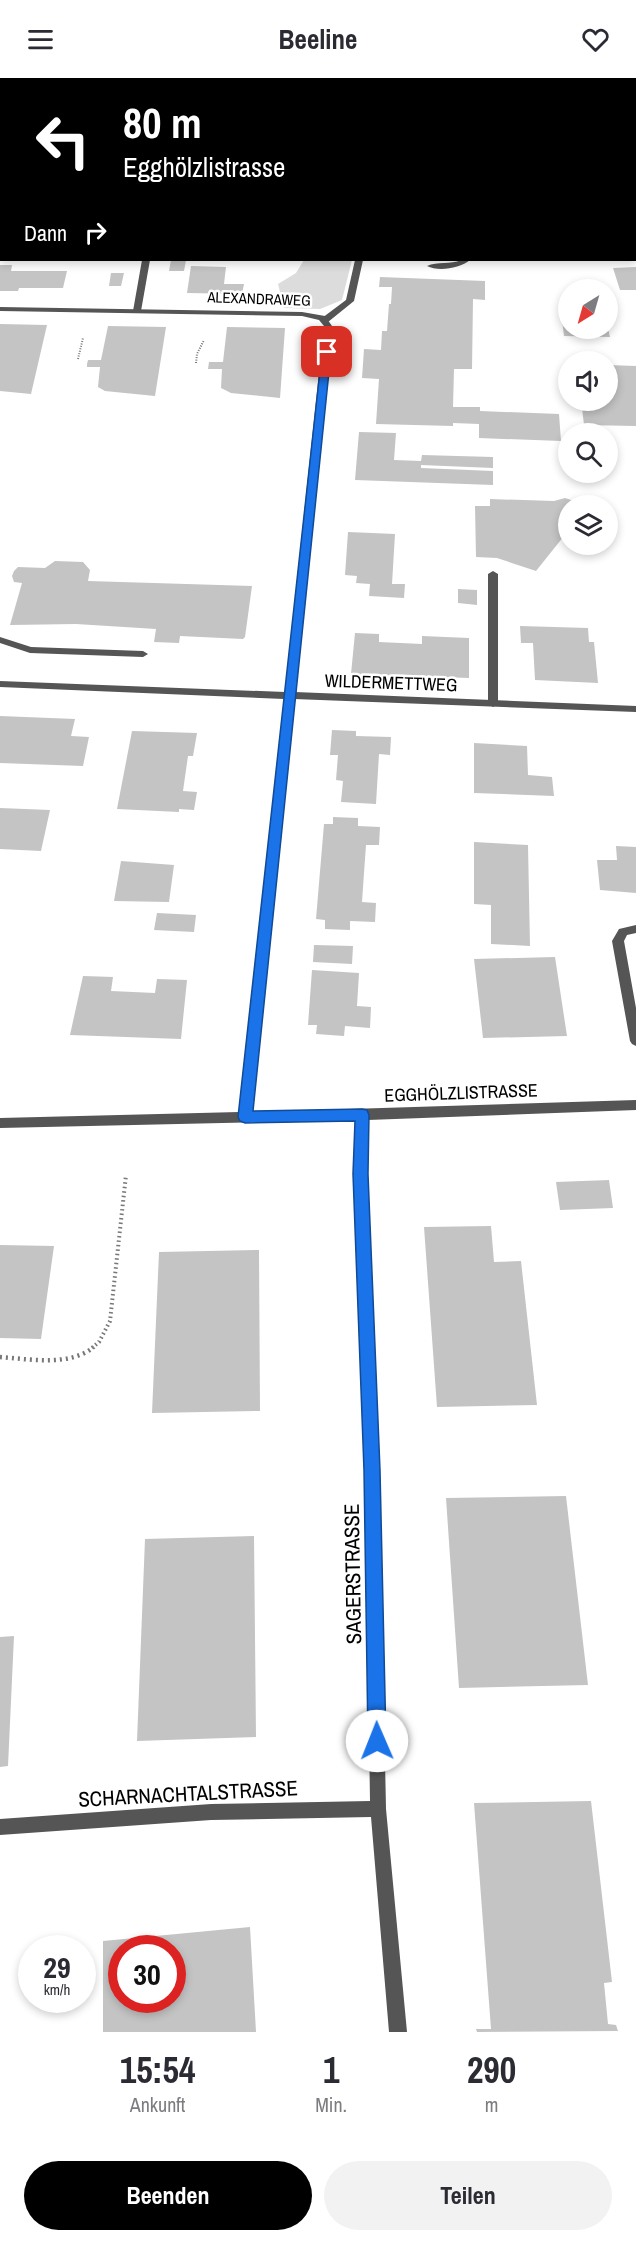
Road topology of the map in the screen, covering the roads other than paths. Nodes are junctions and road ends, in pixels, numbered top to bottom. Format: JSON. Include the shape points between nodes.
{"nodes":[{"id":1,"x":146,"y":261,"type":"edge"},
{"id":2,"x":360,"y":261,"type":"edge"},
{"id":3,"x":464,"y":261,"type":"edge"},
{"id":4,"x":431,"y":266,"type":"dead end"},
{"id":5,"x":0,"y":309,"type":"edge"},
{"id":6,"x":137,"y":311,"type":"junction"},
{"id":7,"x":325,"y":320,"type":"junction"},
{"id":8,"x":492,"y":574,"type":"dead end"},
{"id":9,"x":0,"y":640,"type":"edge"},
{"id":10,"x":143,"y":654,"type":"dead end"},
{"id":11,"x":0,"y":684,"type":"edge"},
{"id":12,"x":289,"y":696,"type":"junction"},
{"id":13,"x":494,"y":704,"type":"junction"},
{"id":14,"x":636,"y":709,"type":"edge"},
{"id":15,"x":636,"y":930,"type":"edge"},
{"id":16,"x":636,"y":1041,"type":"edge"},
{"id":17,"x":636,"y":1105,"type":"edge"},
{"id":18,"x":362,"y":1115,"type":"junction"},
{"id":19,"x":245,"y":1117,"type":"junction"},
{"id":20,"x":0,"y":1123,"type":"edge"},
{"id":21,"x":378,"y":1809,"type":"junction"},
{"id":22,"x":0,"y":1827,"type":"edge"},
{"id":23,"x":398,"y":2032,"type":"edge"}],
"edges":[{"from":1,"to":6,"type":"street"},
{"from":2,"to":7,"type":"street","via":[[350,301]]},
{"from":3,"to":4,"type":"street"},
{"from":5,"to":6,"type":"street","name":"ALEXANDRAWEG"},
{"from":6,"to":7,"type":"street","name":"ALEXANDRAWEG","via":[[302,314]]},
{"from":7,"to":12,"type":"street","name":"ALEXANDRAWEG","via":[[329,330]]},
{"from":8,"to":13,"type":"street"},
{"from":9,"to":10,"type":"street","via":[[30,650]]},
{"from":11,"to":12,"type":"street","name":"WILDERMETTWEG"},
{"from":12,"to":13,"type":"street","name":"WILDERMETTWEG"},
{"from":12,"to":19,"type":"street","name":"ALEXANDRAWEG"},
{"from":13,"to":14,"type":"street","name":"WILDERMETTWEG"},
{"from":15,"to":16,"type":"street","via":[[623,932],[618,941]]},
{"from":17,"to":18,"type":"street","name":"EGGHÖLZLISTRASSE"},
{"from":18,"to":19,"type":"street","name":"EGGHÖLZLISTRASSE"},
{"from":18,"to":21,"type":"street","name":"SAGERSTRASSE"},
{"from":19,"to":20,"type":"street","name":"EGGHÖLZLISTRASSE"},
{"from":21,"to":22,"type":"street","name":"SCHARNACHTALSTRASSE","via":[[211,1812]]},
{"from":21,"to":23,"type":"street","name":"SAGERSTRASSE"}]}
